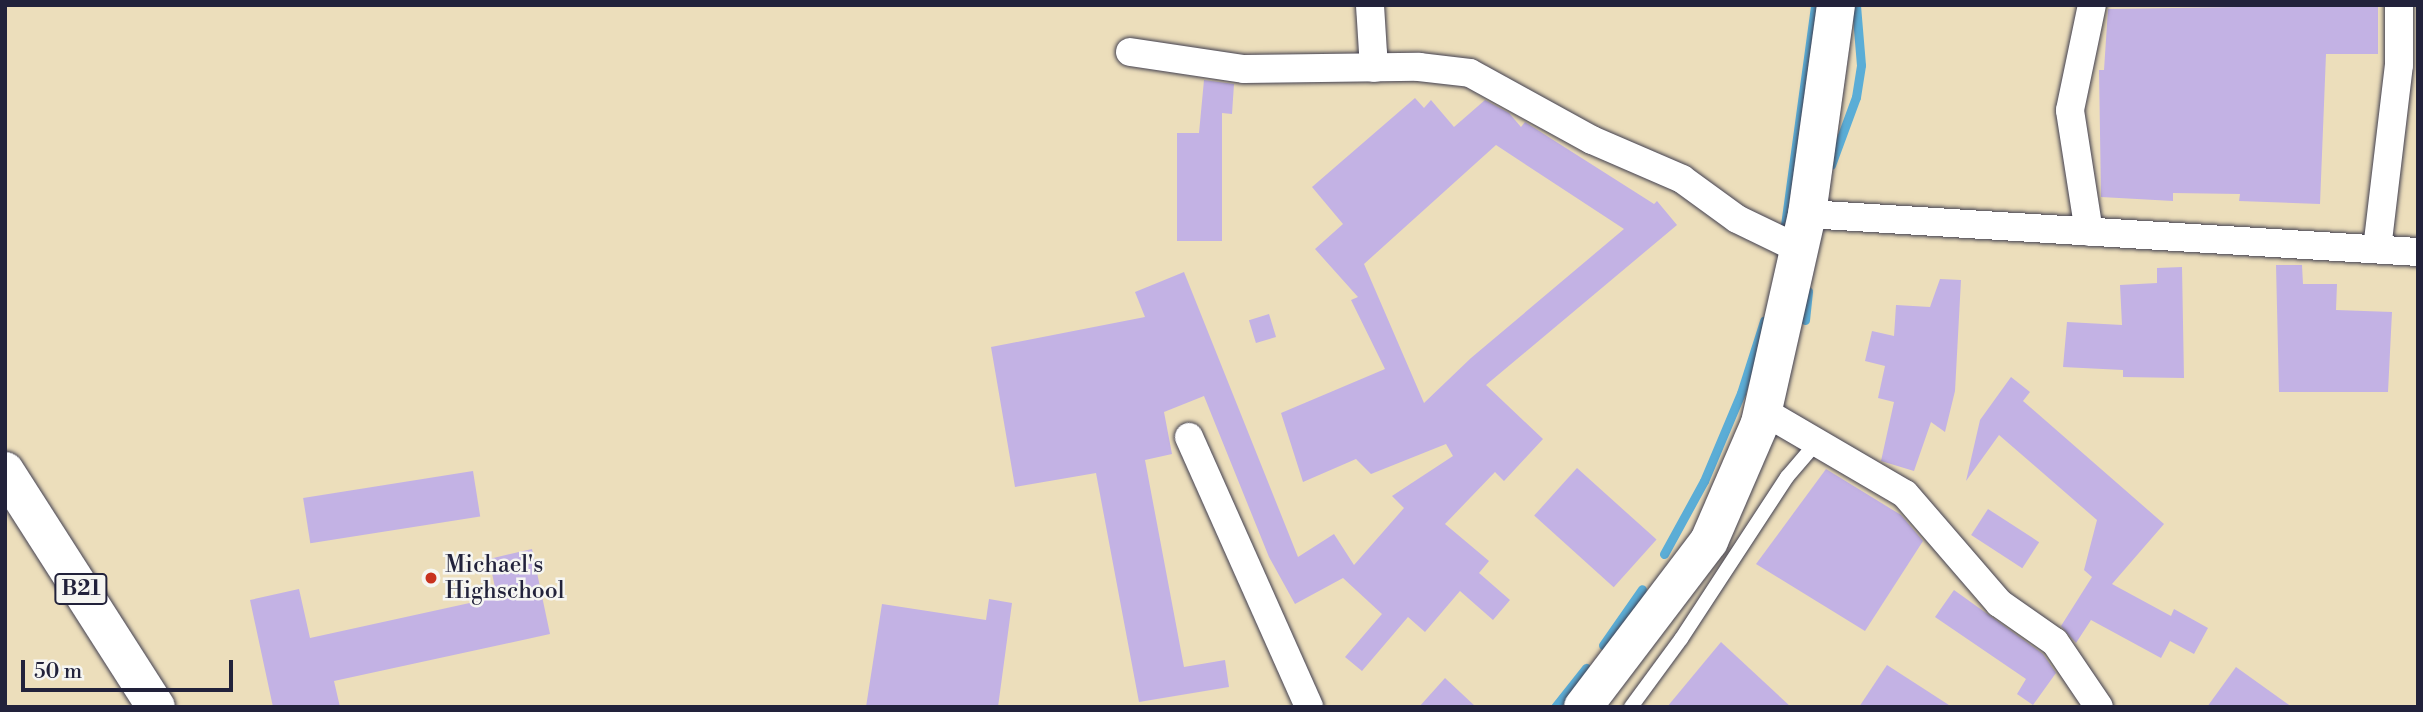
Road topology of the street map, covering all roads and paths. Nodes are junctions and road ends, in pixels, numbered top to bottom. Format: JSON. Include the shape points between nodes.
{"nodes":[{"id":1,"x":1370,"y":5,"type":"edge"},
{"id":2,"x":1836,"y":5,"type":"edge"},
{"id":3,"x":2092,"y":5,"type":"edge"},
{"id":4,"x":2399,"y":5,"type":"edge"},
{"id":5,"x":1130,"y":52,"type":"dead end"},
{"id":6,"x":1374,"y":68,"type":"junction"},
{"id":7,"x":1802,"y":231,"type":"junction"},
{"id":8,"x":2089,"y":232,"type":"junction"},
{"id":9,"x":2377,"y":249,"type":"junction"},
{"id":10,"x":2418,"y":252,"type":"edge"},
{"id":11,"x":1763,"y":411,"type":"junction"},
{"id":12,"x":1189,"y":438,"type":"dead end"},
{"id":13,"x":1817,"y":442,"type":"junction"},
{"id":14,"x":5,"y":471,"type":"edge"},
{"id":15,"x":156,"y":707,"type":"edge"},
{"id":16,"x":1309,"y":707,"type":"edge"},
{"id":17,"x":1583,"y":707,"type":"edge"},
{"id":18,"x":1631,"y":707,"type":"edge"},
{"id":19,"x":2099,"y":707,"type":"edge"}],
"edges":[{"from":1,"to":6,"type":"street"},
{"from":2,"to":7,"type":"main road"},
{"from":3,"to":8,"type":"street","via":[[2070,110]]},
{"from":4,"to":9,"type":"street","via":[[2399,65]]},
{"from":5,"to":6,"type":"street","via":[[1244,69]]},
{"from":6,"to":7,"type":"street","via":[[1471,73],[1592,140],[1682,179],[1737,219]]},
{"from":7,"to":8,"type":"street"},
{"from":7,"to":11,"type":"main road"},
{"from":8,"to":9,"type":"street"},
{"from":9,"to":10,"type":"street"},
{"from":11,"to":13,"type":"street"},
{"from":11,"to":17,"type":"main road","via":[[1709,541]]},
{"from":12,"to":16,"type":"street"},
{"from":13,"to":18,"type":"lane","via":[[1787,477]]},
{"from":13,"to":19,"type":"street","via":[[1905,494],[1999,603],[2055,642]]},
{"from":14,"to":15,"type":"main road","number":"B21"}]}
